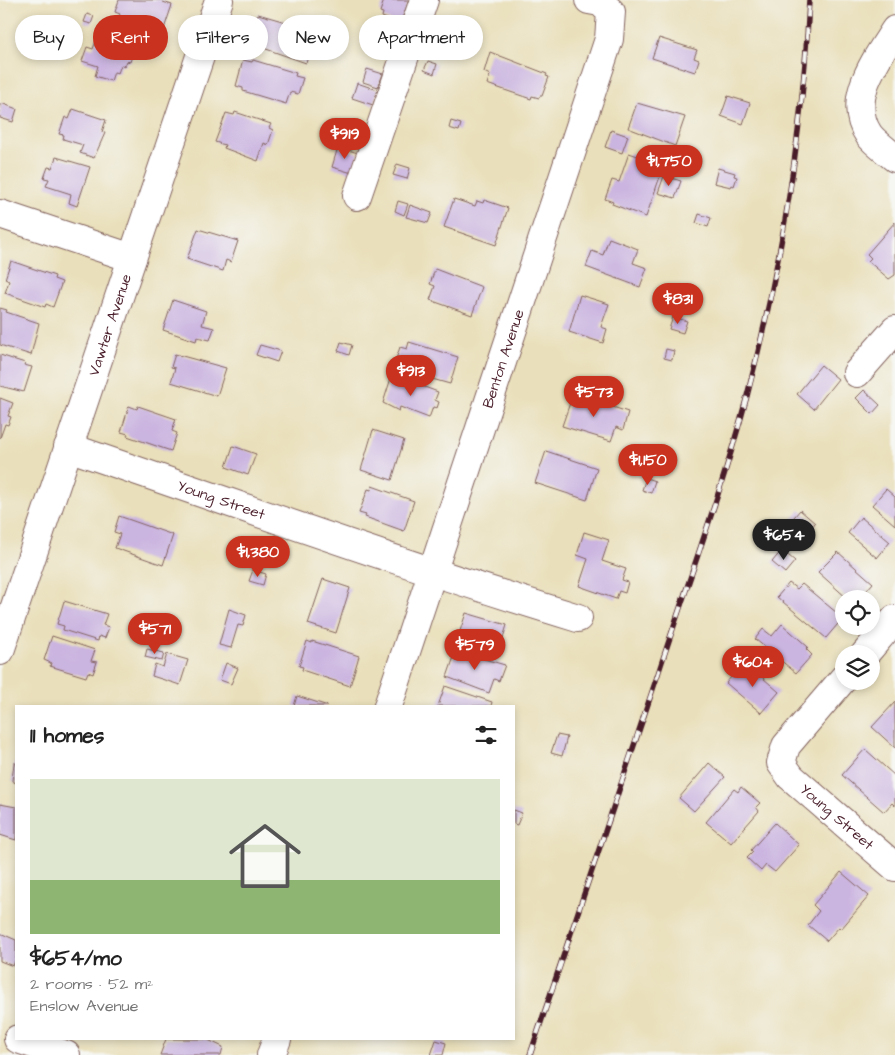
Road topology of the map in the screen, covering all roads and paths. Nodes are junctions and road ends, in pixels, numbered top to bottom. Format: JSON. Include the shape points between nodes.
{"nodes":[{"id":1,"x":219,"y":0,"type":"edge"},
{"id":2,"x":424,"y":0,"type":"edge"},
{"id":3,"x":599,"y":5,"type":"edge"},
{"id":4,"x":895,"y":30,"type":"edge"},
{"id":5,"x":895,"y":158,"type":"edge"},
{"id":6,"x":357,"y":196,"type":"dead end"},
{"id":7,"x":0,"y":214,"type":"edge"},
{"id":8,"x":132,"y":258,"type":"junction"},
{"id":9,"x":895,"y":330,"type":"edge"},
{"id":10,"x":857,"y":373,"type":"dead end"},
{"id":11,"x":68,"y":447,"type":"junction"},
{"id":12,"x":432,"y":572,"type":"junction"},
{"id":13,"x":578,"y":618,"type":"dead end"},
{"id":14,"x":895,"y":619,"type":"edge"},
{"id":15,"x":873,"y":645,"type":"edge"},
{"id":16,"x":0,"y":650,"type":"edge"},
{"id":17,"x":835,"y":689,"type":"edge"},
{"id":18,"x":388,"y":705,"type":"edge"},
{"id":19,"x":895,"y":867,"type":"edge"},
{"id":20,"x":0,"y":1033,"type":"edge"},
{"id":21,"x":15,"y":1037,"type":"edge"},
{"id":22,"x":23,"y":1040,"type":"edge"},
{"id":23,"x":277,"y":1040,"type":"edge"},
{"id":24,"x":66,"y":1055,"type":"edge"},
{"id":25,"x":271,"y":1055,"type":"edge"}],
"edges":[{"from":1,"to":8,"type":"street","name":"Vawter Avenue"},
{"from":2,"to":6,"type":"street"},
{"from":3,"to":12,"type":"street","name":"Benton Avenue","via":[[611,12],[609,39]]},
{"from":4,"to":5,"type":"street","via":[[870,71],[858,104],[869,134]]},
{"from":7,"to":8,"type":"street"},
{"from":8,"to":11,"type":"street","name":"Vawter Avenue"},
{"from":9,"to":10,"type":"street"},
{"from":11,"to":12,"type":"street","name":"Young Street"},
{"from":11,"to":16,"type":"street","name":"Vawter Avenue"},
{"from":12,"to":13,"type":"street","name":"Young Street"},
{"from":12,"to":18,"type":"street","name":"Benton Avenue"},
{"from":14,"to":15,"type":"street"},
{"from":17,"to":19,"type":"street","name":"Young Street","via":[[786,746],[781,763],[791,777]]},
{"from":20,"to":21,"type":"street"},
{"from":22,"to":24,"type":"street"},
{"from":23,"to":25,"type":"street"}]}
